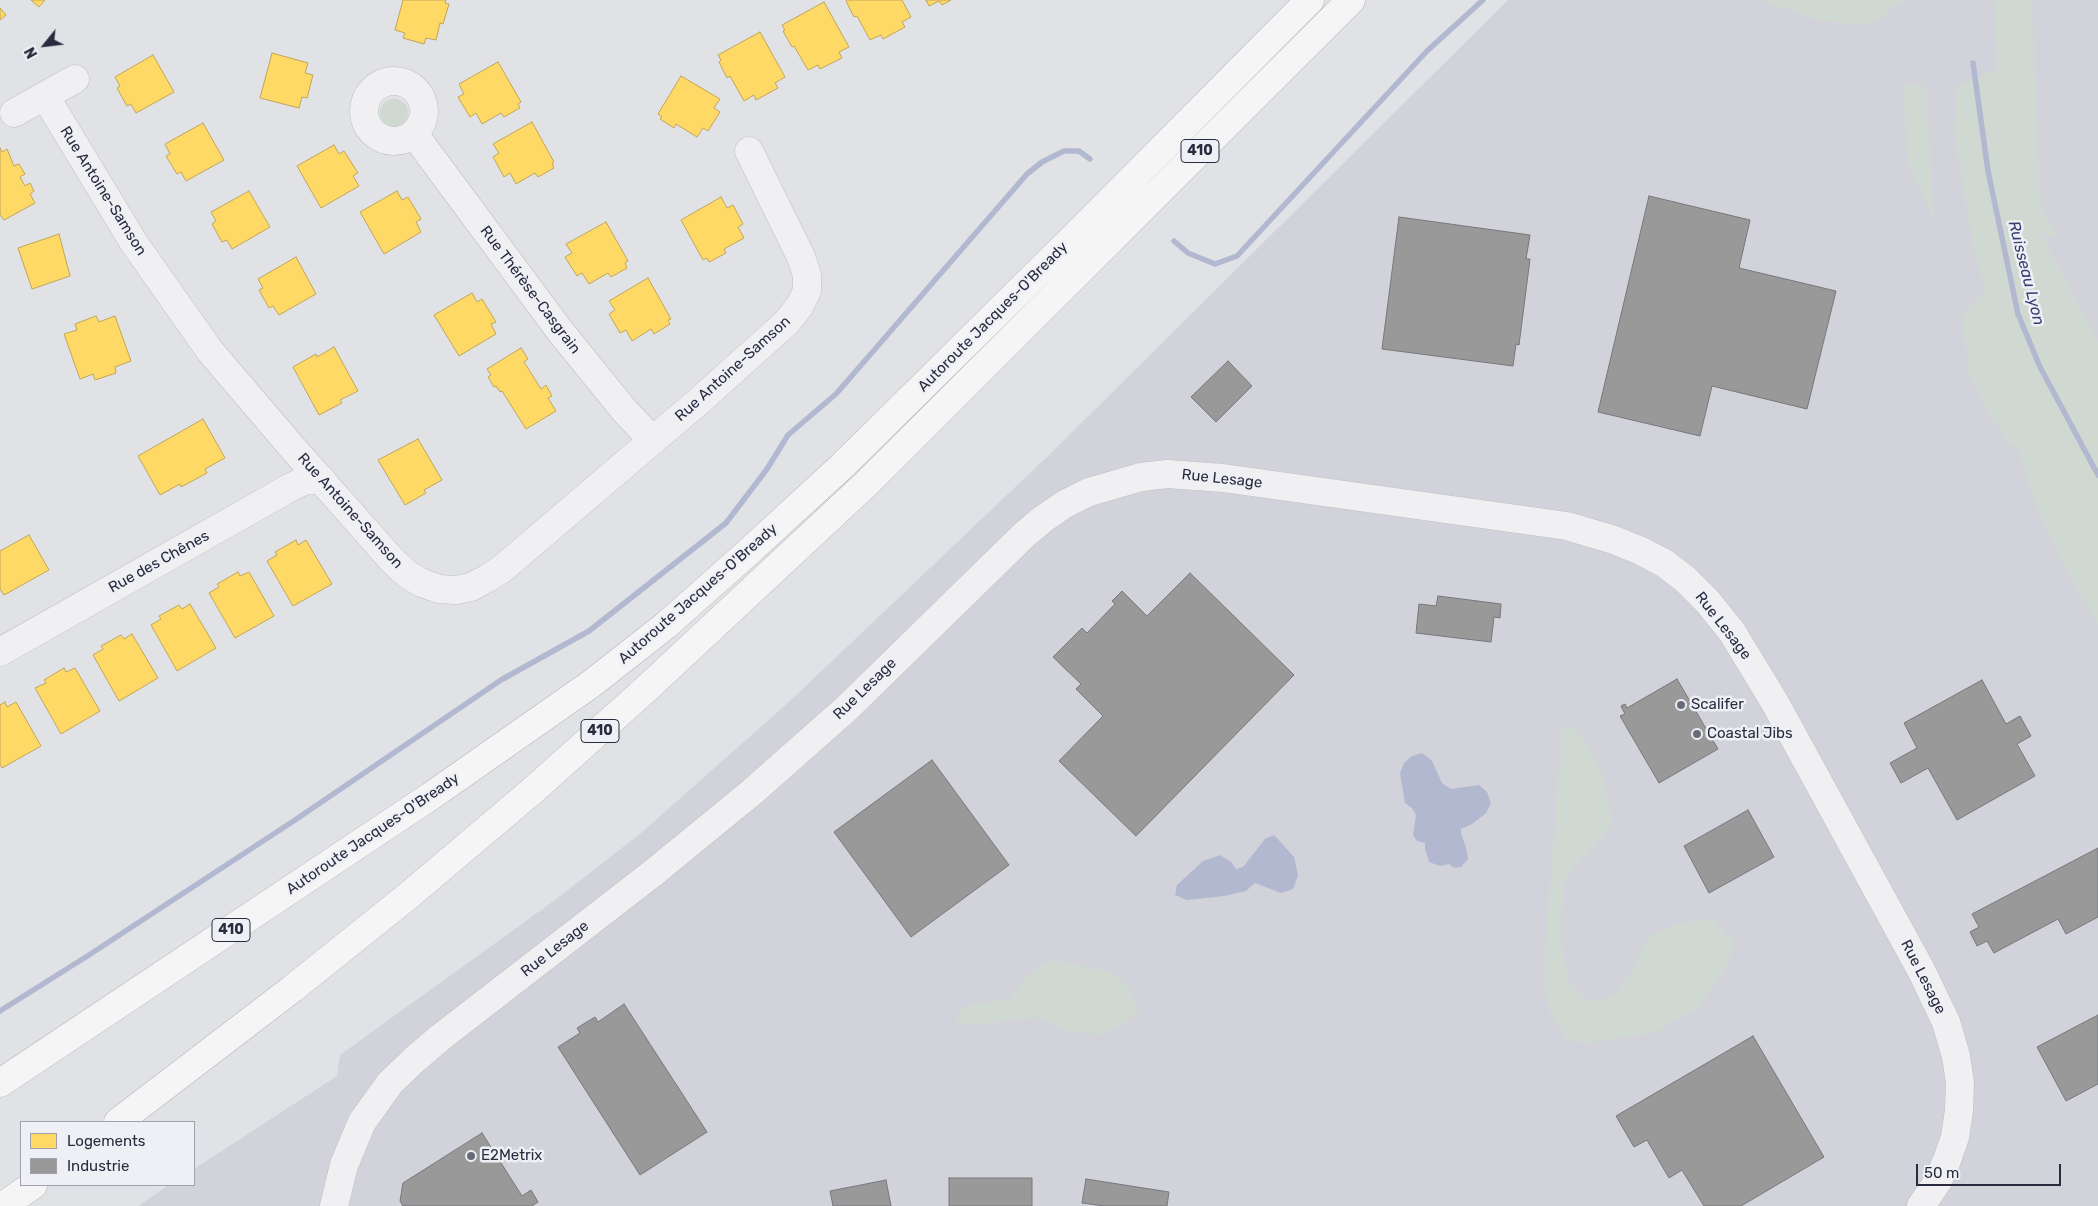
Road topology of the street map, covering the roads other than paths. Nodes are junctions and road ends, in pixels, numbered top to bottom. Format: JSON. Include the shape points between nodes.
{"nodes":[{"id":1,"x":1310,"y":0,"type":"edge"},
{"id":2,"x":1350,"y":0,"type":"edge"},
{"id":3,"x":75,"y":79,"type":"dead end"},
{"id":4,"x":45,"y":96,"type":"junction"},
{"id":5,"x":14,"y":113,"type":"dead end"},
{"id":6,"x":414,"y":134,"type":"dead end"},
{"id":7,"x":749,"y":151,"type":"dead end"},
{"id":8,"x":653,"y":441,"type":"junction"},
{"id":9,"x":321,"y":480,"type":"junction"},
{"id":10,"x":0,"y":652,"type":"edge"},
{"id":11,"x":0,"y":1081,"type":"edge"},
{"id":12,"x":119,"y":1121,"type":"edge"},
{"id":13,"x":32,"y":1186,"type":"edge"},
{"id":14,"x":3,"y":1206,"type":"edge"},
{"id":15,"x":334,"y":1206,"type":"edge"},
{"id":16,"x":1920,"y":1206,"type":"edge"}],
"edges":[{"from":1,"to":11,"type":"highway","name":"Autoroute Jacques-O'Bready","number":"410","via":[[841,467],[677,616],[591,684],[431,796]]},
{"from":2,"to":12,"type":"highway","name":"Autoroute Jacques-O'Bready","number":"410","via":[[861,489],[607,725],[393,908]]},
{"from":3,"to":4,"type":"street"},
{"from":4,"to":5,"type":"street"},
{"from":4,"to":9,"type":"street","name":"Rue Antoine-Samson","via":[[134,242],[184,316]]},
{"from":6,"to":8,"type":"street","name":"Rue Thérèse-Casgrain","via":[[560,331]]},
{"from":7,"to":8,"type":"street","name":"Rue Antoine-Samson","via":[[800,257],[807,275],[807,291],[800,307],[787,322]]},
{"from":8,"to":9,"type":"street","name":"Rue Antoine-Samson","via":[[503,568],[472,587],[456,590],[439,589],[408,575]]},
{"from":9,"to":10,"type":"street","name":"Rue des Chênes","via":[[304,481],[291,487]]},
{"from":13,"to":14,"type":"highway"},
{"from":15,"to":16,"type":"street","name":"Rue Lesage","via":[[344,1165],[362,1122],[390,1084],[415,1059],[752,792],[847,708],[1044,519],[1089,492],[1141,476],[1167,474],[1223,478],[1567,526],[1641,551],[1664,563],[1691,585],[1732,632],[1774,701],[1921,970],[1946,1022],[1960,1083],[1959,1111],[1955,1137],[1938,1181]]}]}
